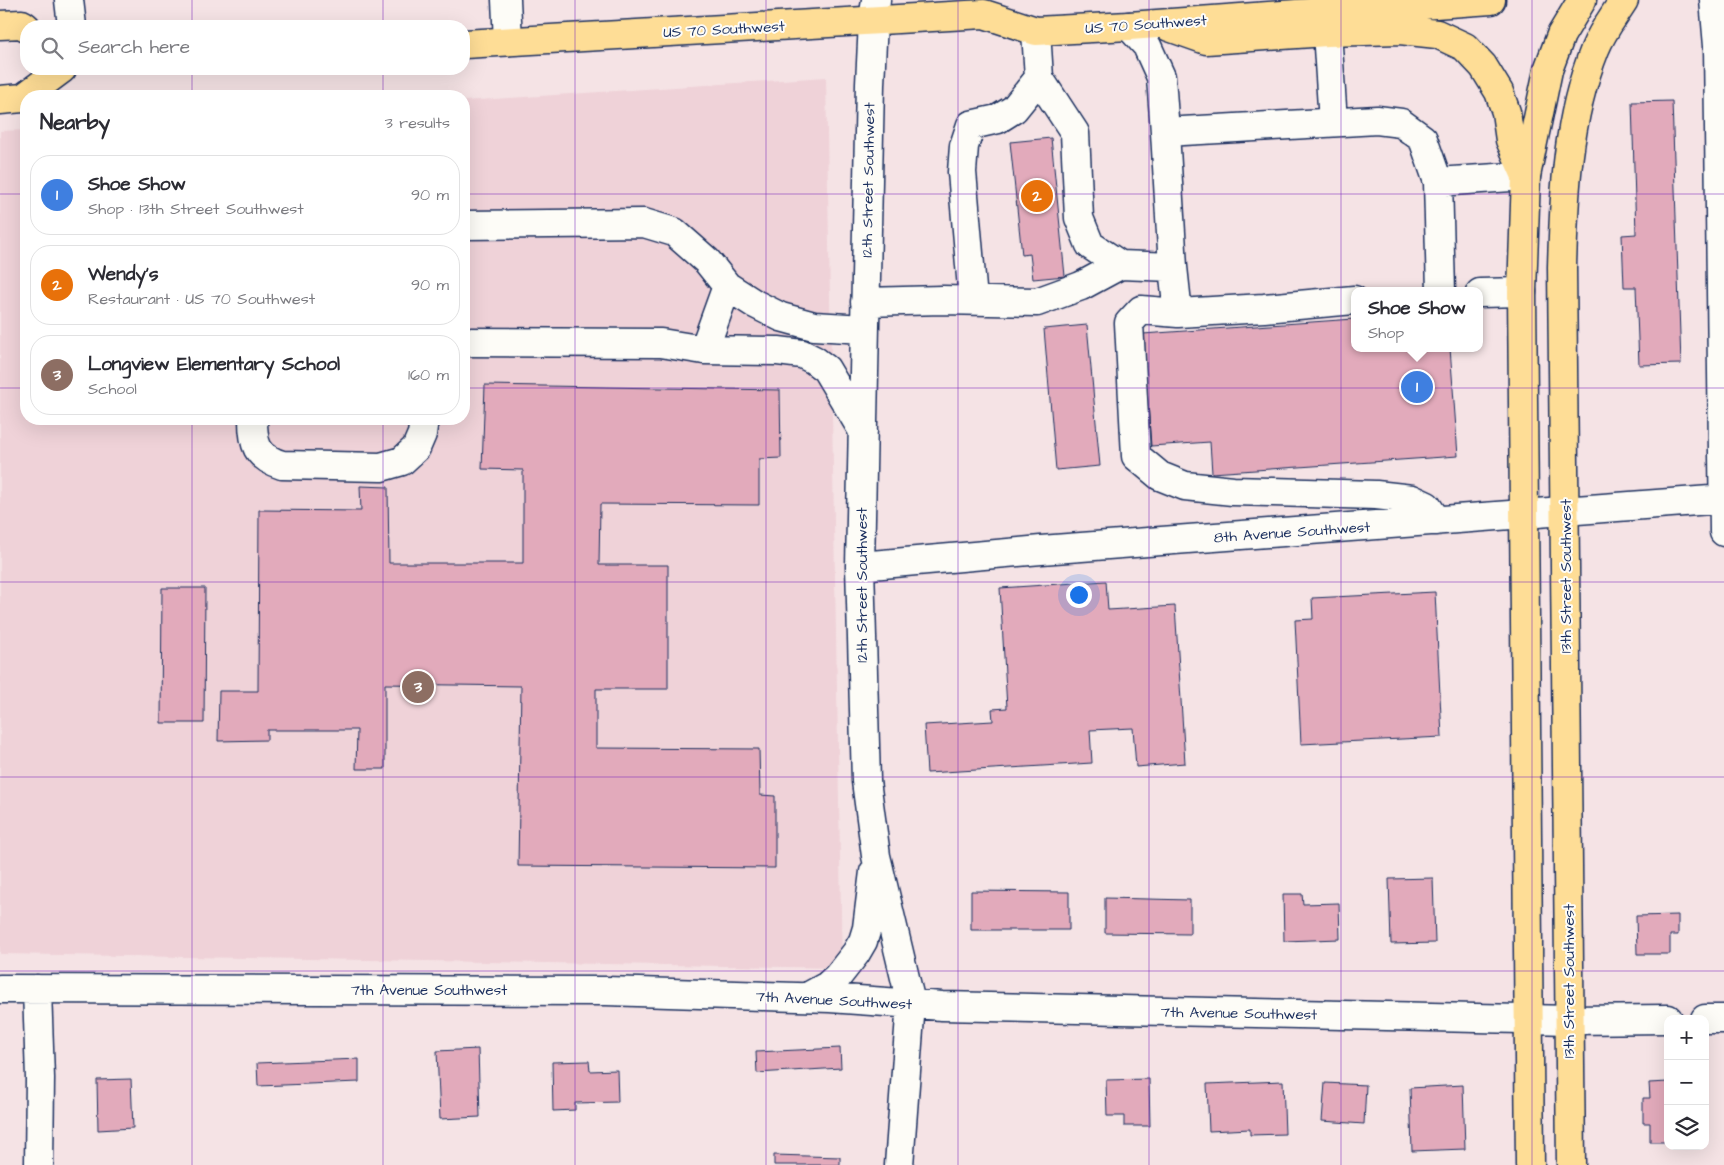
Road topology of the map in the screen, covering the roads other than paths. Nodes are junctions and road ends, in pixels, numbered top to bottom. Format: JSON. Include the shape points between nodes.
{"nodes":[{"id":1,"x":69,"y":0,"type":"edge"},
{"id":2,"x":506,"y":0,"type":"edge"},
{"id":3,"x":1491,"y":0,"type":"edge"},
{"id":4,"x":1582,"y":0,"type":"edge"},
{"id":5,"x":1624,"y":0,"type":"edge"},
{"id":6,"x":1714,"y":0,"type":"edge"},
{"id":7,"x":994,"y":7,"type":"edge"},
{"id":8,"x":875,"y":11,"type":"edge"},
{"id":9,"x":71,"y":20,"type":"edge"},
{"id":10,"x":20,"y":24,"type":"edge"},
{"id":11,"x":1161,"y":24,"type":"junction"},
{"id":12,"x":0,"y":25,"type":"edge"},
{"id":13,"x":1129,"y":26,"type":"junction"},
{"id":14,"x":1036,"y":31,"type":"junction"},
{"id":15,"x":1327,"y":32,"type":"junction"},
{"id":16,"x":508,"y":41,"type":"junction"},
{"id":17,"x":470,"y":44,"type":"edge"},
{"id":18,"x":54,"y":75,"type":"edge"},
{"id":19,"x":1039,"y":78,"type":"junction"},
{"id":20,"x":34,"y":90,"type":"edge"},
{"id":21,"x":20,"y":98,"type":"edge"},
{"id":22,"x":0,"y":100,"type":"edge"},
{"id":23,"x":1333,"y":122,"type":"junction"},
{"id":24,"x":1165,"y":132,"type":"junction"},
{"id":25,"x":1526,"y":176,"type":"junction"},
{"id":26,"x":1438,"y":182,"type":"junction"},
{"id":27,"x":1722,"y":211,"type":"edge"},
{"id":28,"x":470,"y":225,"type":"edge"},
{"id":29,"x":1722,"y":255,"type":"edge"},
{"id":30,"x":1120,"y":265,"type":"junction"},
{"id":31,"x":1173,"y":267,"type":"junction"},
{"id":32,"x":727,"y":286,"type":"junction"},
{"id":33,"x":1441,"y":287,"type":"edge"},
{"id":34,"x":1522,"y":292,"type":"junction"},
{"id":35,"x":1483,"y":293,"type":"edge"},
{"id":36,"x":973,"y":300,"type":"junction"},
{"id":37,"x":1351,"y":300,"type":"edge"},
{"id":38,"x":1178,"y":313,"type":"junction"},
{"id":39,"x":865,"y":316,"type":"junction"},
{"id":40,"x":470,"y":342,"type":"edge"},
{"id":41,"x":704,"y":350,"type":"junction"},
{"id":42,"x":253,"y":425,"type":"edge"},
{"id":43,"x":423,"y":425,"type":"edge"},
{"id":44,"x":863,"y":430,"type":"junction"},
{"id":45,"x":1724,"y":499,"type":"edge"},
{"id":46,"x":1565,"y":511,"type":"junction"},
{"id":47,"x":1525,"y":515,"type":"junction"},
{"id":48,"x":1437,"y":521,"type":"junction"},
{"id":49,"x":1724,"y":532,"type":"edge"},
{"id":50,"x":860,"y":566,"type":"junction"},
{"id":51,"x":876,"y":856,"type":"junction"},
{"id":52,"x":37,"y":989,"type":"junction"},
{"id":53,"x":0,"y":990,"type":"edge"},
{"id":54,"x":807,"y":997,"type":"junction"},
{"id":55,"x":911,"y":1003,"type":"junction"},
{"id":56,"x":1529,"y":1019,"type":"junction"},
{"id":57,"x":1709,"y":1019,"type":"edge"},
{"id":58,"x":1724,"y":1019,"type":"edge"},
{"id":59,"x":1569,"y":1020,"type":"junction"},
{"id":60,"x":1664,"y":1020,"type":"edge"},
{"id":61,"x":39,"y":1165,"type":"edge"},
{"id":62,"x":899,"y":1165,"type":"edge"},
{"id":63,"x":1530,"y":1165,"type":"edge"},
{"id":64,"x":1571,"y":1165,"type":"edge"}],
"edges":[{"from":1,"to":9,"type":"street"},
{"from":2,"to":16,"type":"street"},
{"from":3,"to":11,"type":"main road","name":"US 70 Southwest"},
{"from":4,"to":25,"type":"main road","via":[[1561,35],[1548,70]]},
{"from":5,"to":46,"type":"main road","name":"13th Street Southwest","via":[[1595,48],[1580,93],[1568,153],[1562,267]]},
{"from":6,"to":27,"type":"street"},
{"from":7,"to":8,"type":"main road","name":"US 70 Southwest"},
{"from":7,"to":14,"type":"main road","name":"US 70 Southwest"},
{"from":8,"to":16,"type":"main road","name":"US 70 Southwest"},
{"from":8,"to":39,"type":"street","name":"12th Street Southwest","via":[[870,79]]},
{"from":10,"to":12,"type":"main road"},
{"from":11,"to":13,"type":"main road","name":"US 70 Southwest"},
{"from":11,"to":15,"type":"main road","via":[[1206,40]]},
{"from":13,"to":14,"type":"main road","name":"US 70 Southwest"},
{"from":13,"to":24,"type":"street","via":[[1147,46],[1161,77]]},
{"from":14,"to":19,"type":"street"},
{"from":15,"to":23,"type":"street"},
{"from":15,"to":25,"type":"main road","via":[[1400,30],[1437,34],[1465,47],[1483,66],[1500,92],[1510,140]]},
{"from":16,"to":17,"type":"main road","name":"US 70 Southwest"},
{"from":18,"to":20,"type":"main road"},
{"from":19,"to":30,"type":"street","via":[[1075,133],[1079,218],[1090,245]]},
{"from":19,"to":36,"type":"street","via":[[1014,109],[998,119],[972,125],[964,146],[962,172]]},
{"from":21,"to":22,"type":"main road"},
{"from":23,"to":24,"type":"street"},
{"from":23,"to":26,"type":"street","via":[[1377,120],[1402,123],[1423,139]]},
{"from":24,"to":31,"type":"street"},
{"from":25,"to":26,"type":"street"},
{"from":25,"to":34,"type":"main road"},
{"from":26,"to":33,"type":"street"},
{"from":27,"to":29,"type":"street"},
{"from":28,"to":32,"type":"street","via":[[644,223],[674,232],[707,262]]},
{"from":29,"to":45,"type":"street"},
{"from":30,"to":31,"type":"street"},
{"from":30,"to":36,"type":"street","via":[[1081,286],[1037,302]]},
{"from":31,"to":38,"type":"street"},
{"from":32,"to":39,"type":"street","via":[[781,317],[814,326]]},
{"from":32,"to":41,"type":"street"},
{"from":34,"to":35,"type":"street"},
{"from":34,"to":47,"type":"main road"},
{"from":36,"to":39,"type":"street","via":[[942,300]]},
{"from":37,"to":38,"type":"street"},
{"from":38,"to":48,"type":"street","via":[[1141,310],[1128,323],[1136,456],[1160,476],[1185,486],[1234,491],[1412,499],[1427,506]]},
{"from":39,"to":44,"type":"street","name":"12th Street Southwest"},
{"from":40,"to":41,"type":"street","via":[[661,343]]},
{"from":41,"to":44,"type":"street","via":[[778,350],[802,354],[814,360],[826,369]]},
{"from":42,"to":43,"type":"street","via":[[258,451],[270,462],[282,466],[381,467],[402,461],[416,448]]},
{"from":44,"to":50,"type":"street","name":"12th Street Southwest"},
{"from":45,"to":46,"type":"street","name":"8th Avenue Southwest"},
{"from":45,"to":49,"type":"street"},
{"from":46,"to":47,"type":"street","name":"8th Avenue Southwest"},
{"from":46,"to":59,"type":"main road","name":"13th Street Southwest"},
{"from":47,"to":48,"type":"street","name":"8th Avenue Southwest"},
{"from":47,"to":56,"type":"main road"},
{"from":48,"to":50,"type":"street","name":"8th Avenue Southwest"},
{"from":50,"to":51,"type":"street","name":"12th Street Southwest","via":[[866,781]]},
{"from":51,"to":54,"type":"street","via":[[863,941],[838,976]]},
{"from":51,"to":55,"type":"street","name":"12th Street Southwest"},
{"from":52,"to":53,"type":"street","name":"7th Avenue Southwest"},
{"from":52,"to":54,"type":"street","name":"7th Avenue Southwest","via":[[606,991]]},
{"from":52,"to":61,"type":"street"},
{"from":54,"to":55,"type":"street","name":"7th Avenue Southwest"},
{"from":55,"to":56,"type":"street","name":"7th Avenue Southwest"},
{"from":55,"to":62,"type":"street","name":"12th Street Southwest"},
{"from":56,"to":59,"type":"street","name":"7th Avenue Southwest"},
{"from":56,"to":63,"type":"main road"},
{"from":57,"to":58,"type":"street"},
{"from":59,"to":60,"type":"street","name":"7th Avenue Southwest"},
{"from":59,"to":64,"type":"main road","name":"13th Street Southwest"}]}
